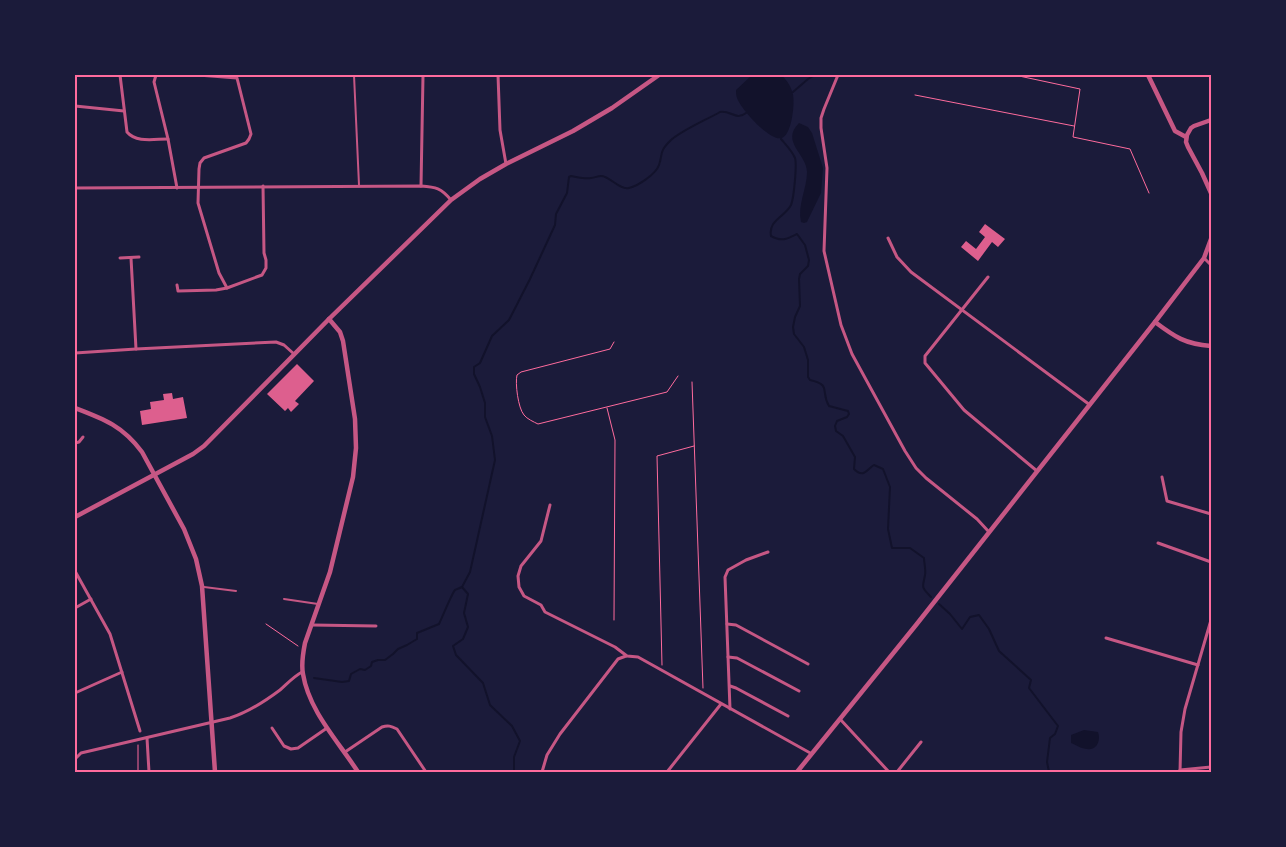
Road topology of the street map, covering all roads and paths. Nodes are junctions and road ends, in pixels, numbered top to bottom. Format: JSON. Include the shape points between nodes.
{"nodes":[{"id":1,"x":120,"y":75,"type":"edge"},
{"id":2,"x":156,"y":75,"type":"edge"},
{"id":3,"x":198,"y":75,"type":"edge"},
{"id":4,"x":354,"y":75,"type":"edge"},
{"id":5,"x":498,"y":75,"type":"edge"},
{"id":6,"x":659,"y":75,"type":"edge"},
{"id":7,"x":838,"y":75,"type":"edge"},
{"id":8,"x":1148,"y":75,"type":"edge"},
{"id":9,"x":423,"y":76,"type":"edge"},
{"id":10,"x":1019,"y":76,"type":"dead end"},
{"id":11,"x":236,"y":77,"type":"edge"},
{"id":12,"x":915,"y":95,"type":"dead end"},
{"id":13,"x":75,"y":106,"type":"edge"},
{"id":14,"x":124,"y":111,"type":"junction"},
{"id":15,"x":1211,"y":120,"type":"edge"},
{"id":16,"x":1074,"y":126,"type":"junction"},
{"id":17,"x":1186,"y":137,"type":"junction"},
{"id":18,"x":168,"y":139,"type":"junction"},
{"id":19,"x":506,"y":164,"type":"junction"},
{"id":20,"x":263,"y":186,"type":"junction"},
{"id":21,"x":359,"y":186,"type":"junction"},
{"id":22,"x":421,"y":186,"type":"junction"},
{"id":23,"x":198,"y":187,"type":"junction"},
{"id":24,"x":75,"y":188,"type":"edge"},
{"id":25,"x":177,"y":188,"type":"junction"},
{"id":26,"x":1149,"y":192,"type":"dead end"},
{"id":27,"x":1211,"y":193,"type":"edge"},
{"id":28,"x":451,"y":200,"type":"junction"},
{"id":29,"x":888,"y":238,"type":"dead end"},
{"id":30,"x":1211,"y":240,"type":"edge"},
{"id":31,"x":139,"y":257,"type":"dead end"},
{"id":32,"x":120,"y":258,"type":"dead end"},
{"id":33,"x":131,"y":258,"type":"junction"},
{"id":34,"x":1204,"y":258,"type":"junction"},
{"id":35,"x":1211,"y":265,"type":"edge"},
{"id":36,"x":988,"y":277,"type":"dead end"},
{"id":37,"x":178,"y":285,"type":"dead end"},
{"id":38,"x":227,"y":288,"type":"junction"},
{"id":39,"x":961,"y":310,"type":"junction"},
{"id":40,"x":329,"y":319,"type":"junction"},
{"id":41,"x":1155,"y":322,"type":"junction"},
{"id":42,"x":614,"y":342,"type":"dead end"},
{"id":43,"x":1211,"y":346,"type":"edge"},
{"id":44,"x":136,"y":349,"type":"junction"},
{"id":45,"x":75,"y":354,"type":"edge"},
{"id":46,"x":295,"y":354,"type":"junction"},
{"id":47,"x":678,"y":376,"type":"dead end"},
{"id":48,"x":692,"y":382,"type":"dead end"},
{"id":49,"x":1090,"y":404,"type":"junction"},
{"id":50,"x":606,"y":407,"type":"junction"},
{"id":51,"x":75,"y":408,"type":"edge"},
{"id":52,"x":83,"y":437,"type":"dead end"},
{"id":53,"x":75,"y":443,"type":"edge"},
{"id":54,"x":694,"y":446,"type":"junction"},
{"id":55,"x":1037,"y":471,"type":"junction"},
{"id":56,"x":154,"y":475,"type":"junction"},
{"id":57,"x":1162,"y":477,"type":"dead end"},
{"id":58,"x":550,"y":505,"type":"dead end"},
{"id":59,"x":1211,"y":514,"type":"edge"},
{"id":60,"x":75,"y":517,"type":"edge"},
{"id":61,"x":989,"y":532,"type":"junction"},
{"id":62,"x":1158,"y":543,"type":"dead end"},
{"id":63,"x":768,"y":552,"type":"dead end"},
{"id":64,"x":1211,"y":562,"type":"edge"},
{"id":65,"x":75,"y":570,"type":"edge"},
{"id":66,"x":202,"y":586,"type":"junction"},
{"id":67,"x":236,"y":591,"type":"dead end"},
{"id":68,"x":284,"y":599,"type":"dead end"},
{"id":69,"x":91,"y":600,"type":"junction"},
{"id":70,"x":319,"y":604,"type":"junction"},
{"id":71,"x":75,"y":608,"type":"edge"},
{"id":72,"x":614,"y":620,"type":"dead end"},
{"id":73,"x":1211,"y":620,"type":"edge"},
{"id":74,"x":266,"y":624,"type":"dead end"},
{"id":75,"x":727,"y":624,"type":"junction"},
{"id":76,"x":311,"y":625,"type":"junction"},
{"id":77,"x":376,"y":626,"type":"dead end"},
{"id":78,"x":1106,"y":638,"type":"dead end"},
{"id":79,"x":304,"y":648,"type":"junction"},
{"id":80,"x":626,"y":656,"type":"junction"},
{"id":81,"x":728,"y":657,"type":"junction"},
{"id":82,"x":808,"y":664,"type":"dead end"},
{"id":83,"x":1198,"y":665,"type":"junction"},
{"id":84,"x":662,"y":671,"type":"junction"},
{"id":85,"x":122,"y":672,"type":"junction"},
{"id":86,"x":302,"y":672,"type":"junction"},
{"id":87,"x":730,"y":686,"type":"junction"},
{"id":88,"x":799,"y":691,"type":"dead end"},
{"id":89,"x":75,"y":693,"type":"edge"},
{"id":90,"x":703,"y":694,"type":"junction"},
{"id":91,"x":721,"y":704,"type":"junction"},
{"id":92,"x":730,"y":708,"type":"junction"},
{"id":93,"x":788,"y":716,"type":"dead end"},
{"id":94,"x":840,"y":718,"type":"junction"},
{"id":95,"x":212,"y":722,"type":"junction"},
{"id":96,"x":272,"y":728,"type":"dead end"},
{"id":97,"x":328,"y":728,"type":"junction"},
{"id":98,"x":140,"y":731,"type":"dead end"},
{"id":99,"x":147,"y":738,"type":"junction"},
{"id":100,"x":140,"y":740,"type":"junction"},
{"id":101,"x":921,"y":742,"type":"dead end"},
{"id":102,"x":345,"y":752,"type":"junction"},
{"id":103,"x":812,"y":754,"type":"junction"},
{"id":104,"x":75,"y":759,"type":"edge"},
{"id":105,"x":1211,"y":767,"type":"edge"},
{"id":106,"x":1180,"y":771,"type":"edge"},
{"id":107,"x":138,"y":772,"type":"edge"},
{"id":108,"x":149,"y":772,"type":"edge"},
{"id":109,"x":215,"y":772,"type":"edge"},
{"id":110,"x":358,"y":772,"type":"edge"},
{"id":111,"x":426,"y":772,"type":"edge"},
{"id":112,"x":542,"y":772,"type":"edge"},
{"id":113,"x":667,"y":772,"type":"edge"},
{"id":114,"x":798,"y":772,"type":"edge"},
{"id":115,"x":889,"y":772,"type":"edge"},
{"id":116,"x":897,"y":772,"type":"edge"}],
"edges":[{"from":1,"to":14,"type":"street"},
{"from":2,"to":18,"type":"street","via":[[154,82]]},
{"from":3,"to":11,"type":"street"},
{"from":4,"to":21,"type":"lane"},
{"from":5,"to":19,"type":"street","via":[[500,130]]},
{"from":6,"to":19,"type":"street","via":[[612,108]]},
{"from":7,"to":61,"type":"street","via":[[821,118],[821,128],[827,168],[824,251],[841,325],[852,354],[916,468]]},
{"from":8,"to":17,"type":"street","via":[[1175,131]]},
{"from":9,"to":22,"type":"street"},
{"from":10,"to":16,"type":"path","via":[[1080,90]]},
{"from":11,"to":23,"type":"street","via":[[250,139],[204,158],[200,163]]},
{"from":12,"to":16,"type":"path"},
{"from":13,"to":14,"type":"street"},
{"from":14,"to":18,"type":"street","via":[[127,132],[131,137]]},
{"from":15,"to":17,"type":"street","via":[[1193,126]]},
{"from":16,"to":26,"type":"path","via":[[1073,137],[1130,149]]},
{"from":17,"to":27,"type":"street"},
{"from":18,"to":25,"type":"street"},
{"from":19,"to":28,"type":"street"},
{"from":20,"to":21,"type":"street"},
{"from":20,"to":23,"type":"street"},
{"from":20,"to":38,"type":"street","via":[[266,268],[262,275]]},
{"from":21,"to":22,"type":"street"},
{"from":22,"to":28,"type":"street","via":[[435,187]]},
{"from":23,"to":25,"type":"street"},
{"from":23,"to":38,"type":"street","via":[[198,203],[219,273]]},
{"from":24,"to":25,"type":"street"},
{"from":28,"to":40,"type":"street"},
{"from":29,"to":39,"type":"street","via":[[896,257],[911,272]]},
{"from":30,"to":34,"type":"street"},
{"from":31,"to":33,"type":"street"},
{"from":32,"to":33,"type":"street"},
{"from":33,"to":44,"type":"street"},
{"from":34,"to":35,"type":"street"},
{"from":34,"to":41,"type":"street"},
{"from":36,"to":39,"type":"street"},
{"from":37,"to":38,"type":"street","via":[[178,291]]},
{"from":39,"to":49,"type":"street"},
{"from":39,"to":55,"type":"street","via":[[925,356],[925,363],[964,410]]},
{"from":40,"to":46,"type":"street"},
{"from":40,"to":70,"type":"street","via":[[340,332],[342,341],[355,419],[356,448],[353,478]]},
{"from":41,"to":43,"type":"street","via":[[1186,342]]},
{"from":41,"to":49,"type":"street"},
{"from":42,"to":50,"type":"path","via":[[610,349],[521,372],[516,381],[524,415],[538,424]]},
{"from":44,"to":45,"type":"street"},
{"from":44,"to":46,"type":"street","via":[[276,342]]},
{"from":46,"to":56,"type":"street","via":[[204,446]]},
{"from":47,"to":50,"type":"path","via":[[667,392]]},
{"from":48,"to":54,"type":"path"},
{"from":49,"to":55,"type":"street"},
{"from":50,"to":72,"type":"path","via":[[616,440]]},
{"from":51,"to":56,"type":"street","via":[[109,422],[130,437]]},
{"from":52,"to":53,"type":"street"},
{"from":54,"to":84,"type":"path","via":[[657,456]]},
{"from":54,"to":90,"type":"path"},
{"from":55,"to":61,"type":"street"},
{"from":56,"to":60,"type":"street"},
{"from":56,"to":66,"type":"street","via":[[184,529]]},
{"from":57,"to":59,"type":"street","via":[[1167,500]]},
{"from":58,"to":80,"type":"street","via":[[541,541],[521,566],[519,587],[524,596],[541,605],[545,612],[615,647]]},
{"from":61,"to":94,"type":"street"},
{"from":62,"to":64,"type":"street"},
{"from":63,"to":75,"type":"street","via":[[728,570],[725,577]]},
{"from":65,"to":69,"type":"street"},
{"from":66,"to":67,"type":"lane"},
{"from":66,"to":95,"type":"street"},
{"from":68,"to":70,"type":"lane"},
{"from":69,"to":71,"type":"street"},
{"from":69,"to":85,"type":"street","via":[[110,634]]},
{"from":70,"to":76,"type":"street"},
{"from":73,"to":83,"type":"street"},
{"from":74,"to":79,"type":"path"},
{"from":75,"to":81,"type":"street"},
{"from":75,"to":82,"type":"street","via":[[736,625]]},
{"from":76,"to":77,"type":"street"},
{"from":76,"to":79,"type":"street"},
{"from":78,"to":83,"type":"street"},
{"from":79,"to":86,"type":"street"},
{"from":80,"to":84,"type":"street","via":[[638,657]]},
{"from":80,"to":112,"type":"street","via":[[618,659],[560,734],[547,755]]},
{"from":81,"to":87,"type":"street"},
{"from":81,"to":88,"type":"street","via":[[738,658]]},
{"from":83,"to":106,"type":"street","via":[[1181,732]]},
{"from":84,"to":90,"type":"street"},
{"from":85,"to":89,"type":"street"},
{"from":85,"to":98,"type":"street"},
{"from":86,"to":95,"type":"street","via":[[250,710]]},
{"from":86,"to":97,"type":"street","via":[[315,710]]},
{"from":87,"to":92,"type":"street"},
{"from":87,"to":93,"type":"street"},
{"from":90,"to":91,"type":"street"},
{"from":91,"to":92,"type":"street"},
{"from":91,"to":113,"type":"street"},
{"from":92,"to":103,"type":"street"},
{"from":94,"to":103,"type":"street"},
{"from":94,"to":115,"type":"street"},
{"from":95,"to":99,"type":"street"},
{"from":95,"to":109,"type":"street"},
{"from":96,"to":97,"type":"street","via":[[284,746],[291,749],[298,748]]},
{"from":97,"to":102,"type":"street"},
{"from":99,"to":100,"type":"street"},
{"from":99,"to":108,"type":"street"},
{"from":100,"to":104,"type":"street","via":[[81,753]]},
{"from":100,"to":107,"type":"path","via":[[137,747]]},
{"from":101,"to":116,"type":"street"},
{"from":102,"to":110,"type":"street"},
{"from":102,"to":111,"type":"street","via":[[382,727],[392,726]]},
{"from":103,"to":114,"type":"street"},
{"from":105,"to":106,"type":"street"}]}
